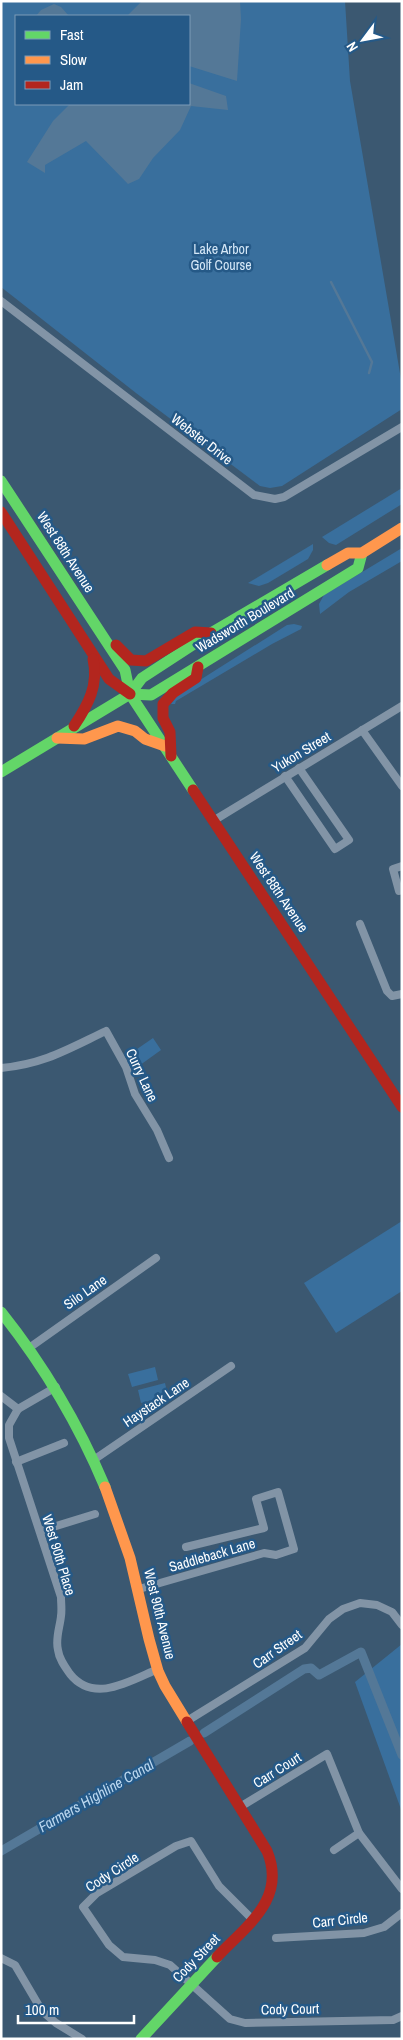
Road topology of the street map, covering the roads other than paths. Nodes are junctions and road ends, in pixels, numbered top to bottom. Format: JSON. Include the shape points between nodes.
{"nodes":[{"id":1,"x":1,"y":300,"type":"edge"},
{"id":2,"x":402,"y":427,"type":"edge"},
{"id":3,"x":1,"y":481,"type":"edge"},
{"id":4,"x":1,"y":512,"type":"edge"},
{"id":5,"x":402,"y":528,"type":"edge"},
{"id":6,"x":362,"y":553,"type":"junction"},
{"id":7,"x":99,"y":631,"type":"junction"},
{"id":8,"x":211,"y":633,"type":"junction"},
{"id":9,"x":90,"y":648,"type":"junction"},
{"id":10,"x":198,"y":667,"type":"junction"},
{"id":11,"x":130,"y":694,"type":"junction"},
{"id":12,"x":402,"y":706,"type":"edge"},
{"id":13,"x":71,"y":730,"type":"junction"},
{"id":14,"x":362,"y":730,"type":"junction"},
{"id":15,"x":57,"y":738,"type":"junction"},
{"id":16,"x":168,"y":751,"type":"junction"},
{"id":17,"x":299,"y":768,"type":"junction"},
{"id":18,"x":1,"y":772,"type":"edge"},
{"id":19,"x":285,"y":776,"type":"junction"},
{"id":20,"x":402,"y":786,"type":"edge"},
{"id":21,"x":213,"y":820,"type":"junction"},
{"id":22,"x":402,"y":866,"type":"edge"},
{"id":23,"x":402,"y":890,"type":"edge"},
{"id":24,"x":360,"y":924,"type":"dead end"},
{"id":25,"x":402,"y":994,"type":"edge"},
{"id":26,"x":1,"y":1068,"type":"edge"},
{"id":27,"x":402,"y":1107,"type":"edge"},
{"id":28,"x":169,"y":1158,"type":"dead end"},
{"id":29,"x":156,"y":1258,"type":"dead end"},
{"id":30,"x":1,"y":1312,"type":"edge"},
{"id":31,"x":29,"y":1348,"type":"junction"},
{"id":32,"x":231,"y":1366,"type":"dead end"},
{"id":33,"x":56,"y":1387,"type":"junction"},
{"id":34,"x":1,"y":1396,"type":"edge"},
{"id":35,"x":18,"y":1409,"type":"junction"},
{"id":36,"x":64,"y":1443,"type":"dead end"},
{"id":37,"x":95,"y":1459,"type":"junction"},
{"id":38,"x":16,"y":1462,"type":"junction"},
{"id":39,"x":95,"y":1514,"type":"dead end"},
{"id":40,"x":40,"y":1531,"type":"junction"},
{"id":41,"x":186,"y":1547,"type":"dead end"},
{"id":42,"x":139,"y":1589,"type":"junction"},
{"id":43,"x":402,"y":1625,"type":"edge"},
{"id":44,"x":158,"y":1669,"type":"junction"},
{"id":45,"x":187,"y":1721,"type":"junction"},
{"id":46,"x":240,"y":1807,"type":"junction"},
{"id":47,"x":359,"y":1833,"type":"junction"},
{"id":48,"x":334,"y":1850,"type":"dead end"},
{"id":49,"x":402,"y":1889,"type":"edge"},
{"id":50,"x":402,"y":1913,"type":"edge"},
{"id":51,"x":253,"y":1920,"type":"junction"},
{"id":52,"x":276,"y":1938,"type":"dead end"},
{"id":53,"x":1,"y":1958,"type":"edge"},
{"id":54,"x":192,"y":1984,"type":"junction"},
{"id":55,"x":402,"y":2016,"type":"edge"},
{"id":56,"x":82,"y":2039,"type":"edge"},
{"id":57,"x":141,"y":2039,"type":"edge"}],
"edges":[{"from":1,"to":2,"type":"street","name":"Webster Drive","via":[[254,495],[275,499],[284,497]]},
{"from":3,"to":7,"type":"main road","name":"West 88th Avenue"},
{"from":4,"to":9,"type":"main road","name":"West 88th Avenue"},
{"from":5,"to":6,"type":"main road","name":"Wadsworth Boulevard"},
{"from":6,"to":8,"type":"main road","name":"Wadsworth Boulevard","via":[[348,553]]},
{"from":6,"to":10,"type":"main road","name":"Wadsworth Boulevard","via":[[358,568]]},
{"from":7,"to":8,"type":"main road","via":[[111,638],[131,660],[146,661],[195,632]]},
{"from":7,"to":11,"type":"main road","name":"West 88th Avenue","via":[[125,670]]},
{"from":8,"to":11,"type":"main road","name":"Wadsworth Boulevard","via":[[142,678]]},
{"from":9,"to":11,"type":"main road","name":"West 88th Avenue","via":[[109,679]]},
{"from":9,"to":13,"type":"main road","via":[[96,667],[96,683],[85,710]]},
{"from":10,"to":11,"type":"main road","name":"Wadsworth Boulevard","via":[[152,695]]},
{"from":10,"to":16,"type":"main road","via":[[196,678],[163,704],[163,718],[170,732]]},
{"from":11,"to":13,"type":"main road","name":"Wadsworth Boulevard"},
{"from":11,"to":16,"type":"main road","name":"West 88th Avenue"},
{"from":12,"to":14,"type":"street","name":"Yukon Street"},
{"from":13,"to":15,"type":"main road","name":"Wadsworth Boulevard"},
{"from":14,"to":17,"type":"street","name":"Yukon Street"},
{"from":14,"to":20,"type":"street"},
{"from":15,"to":16,"type":"main road","via":[[84,739],[118,726],[135,731]]},
{"from":15,"to":18,"type":"main road","name":"Wadsworth Boulevard"},
{"from":16,"to":21,"type":"main road","name":"West 88th Avenue"},
{"from":17,"to":19,"type":"street","name":"Yukon Street"},
{"from":17,"to":19,"type":"street","via":[[350,840],[335,849]]},
{"from":19,"to":21,"type":"street","name":"Yukon Street"},
{"from":21,"to":27,"type":"main road","name":"West 88th Avenue"},
{"from":22,"to":23,"type":"street","via":[[393,868],[399,890]]},
{"from":24,"to":25,"type":"street","via":[[387,991],[392,996]]},
{"from":26,"to":28,"type":"street","name":"Curry Lane","via":[[50,1058],[106,1031]]},
{"from":29,"to":31,"type":"street","name":"Silo Lane"},
{"from":30,"to":31,"type":"main road","name":"West 90th Avenue"},
{"from":31,"to":33,"type":"main road","name":"West 90th Avenue"},
{"from":32,"to":37,"type":"street","name":"Haystack Lane"},
{"from":33,"to":35,"type":"street"},
{"from":33,"to":37,"type":"main road","name":"West 90th Avenue"},
{"from":34,"to":35,"type":"street"},
{"from":35,"to":38,"type":"street","name":"West 90th Place","via":[[10,1426],[9,1438]]},
{"from":36,"to":38,"type":"street"},
{"from":37,"to":42,"type":"main road","name":"West 90th Avenue"},
{"from":38,"to":40,"type":"street","name":"West 90th Place"},
{"from":39,"to":40,"type":"street"},
{"from":40,"to":44,"type":"street","name":"West 90th Place","via":[[60,1597],[57,1650],[74,1678],[91,1689],[112,1689]]},
{"from":41,"to":42,"type":"street","name":"Saddleback Lane","via":[[264,1528],[256,1498],[278,1492],[294,1549],[276,1555],[264,1553]]},
{"from":42,"to":44,"type":"main road","name":"West 90th Avenue","via":[[150,1647]]},
{"from":43,"to":45,"type":"street","name":"Carr Street","via":[[392,1612],[378,1605],[360,1603],[343,1609],[329,1619],[305,1648]]},
{"from":44,"to":45,"type":"main road","name":"West 90th Avenue"},
{"from":45,"to":46,"type":"main road","name":"West 90th Avenue"},
{"from":46,"to":47,"type":"street","name":"Carr Court","via":[[327,1754]]},
{"from":46,"to":51,"type":"main road","name":"West 90th Avenue","via":[[267,1851],[274,1872],[271,1895]]},
{"from":47,"to":48,"type":"street"},
{"from":47,"to":49,"type":"street"},
{"from":50,"to":52,"type":"street","name":"Carr Circle","via":[[384,1927],[364,1933]]},
{"from":51,"to":54,"type":"main road","name":"Cody Street"},
{"from":51,"to":54,"type":"street","name":"Cody Circle","via":[[219,1886],[191,1841],[176,1846],[98,1893],[83,1907],[109,1945],[123,1957],[170,1965]]},
{"from":53,"to":56,"type":"street","via":[[15,1965],[42,2011]]},
{"from":54,"to":55,"type":"street","name":"Cody Court","via":[[230,2019],[245,2023],[393,2020]]},
{"from":54,"to":57,"type":"main road","name":"Cody Street"}]}
